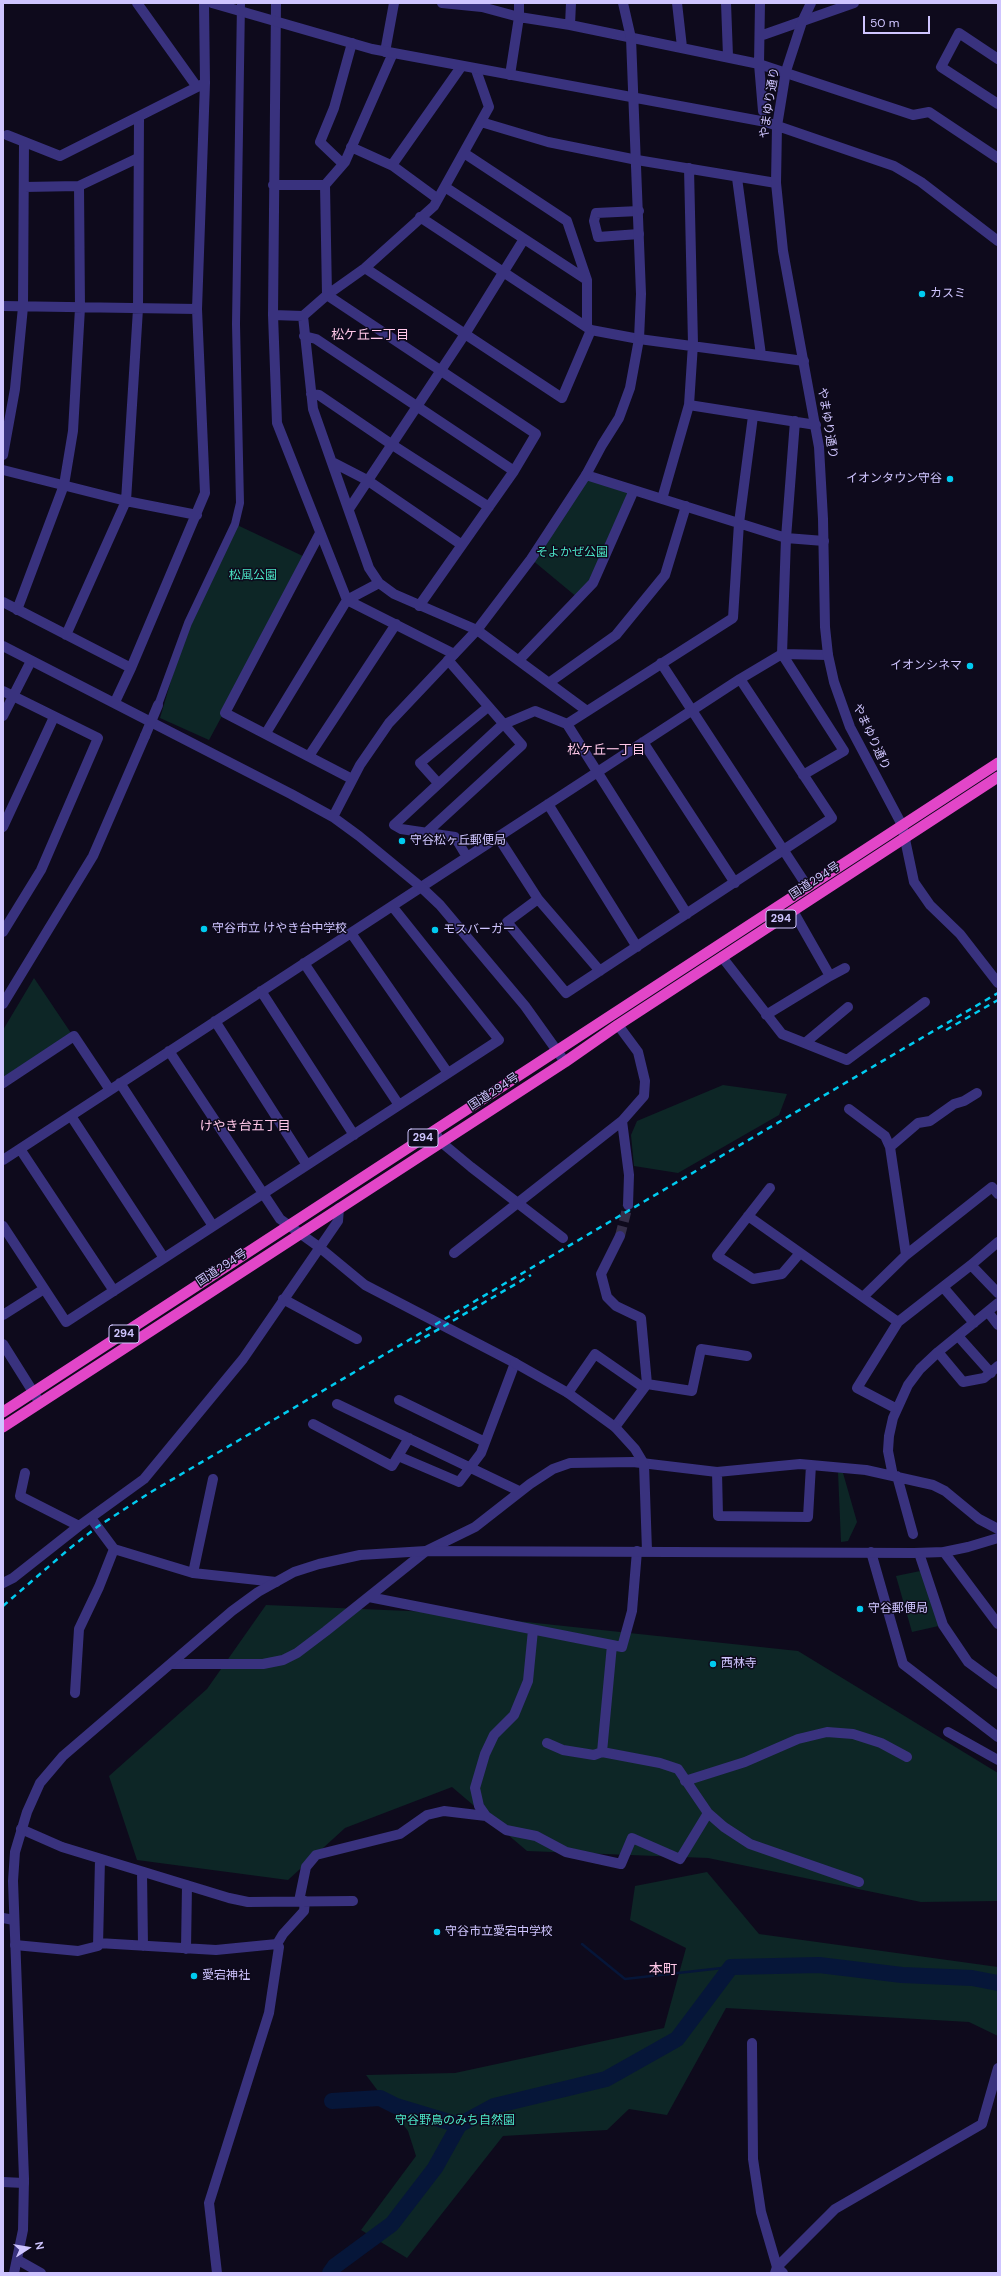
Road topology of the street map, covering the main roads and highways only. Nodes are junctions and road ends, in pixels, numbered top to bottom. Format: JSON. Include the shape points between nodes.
{"nodes":[{"id":1,"x":998,"y":763,"type":"edge"},
{"id":2,"x":998,"y":777,"type":"edge"},
{"id":3,"x":3,"y":1412,"type":"edge"},
{"id":4,"x":3,"y":1427,"type":"edge"}],
"edges":[{"from":1,"to":3,"type":"highway","name":"国道294号","number":"294"},
{"from":2,"to":4,"type":"highway","name":"国道294号","number":"294"}]}
